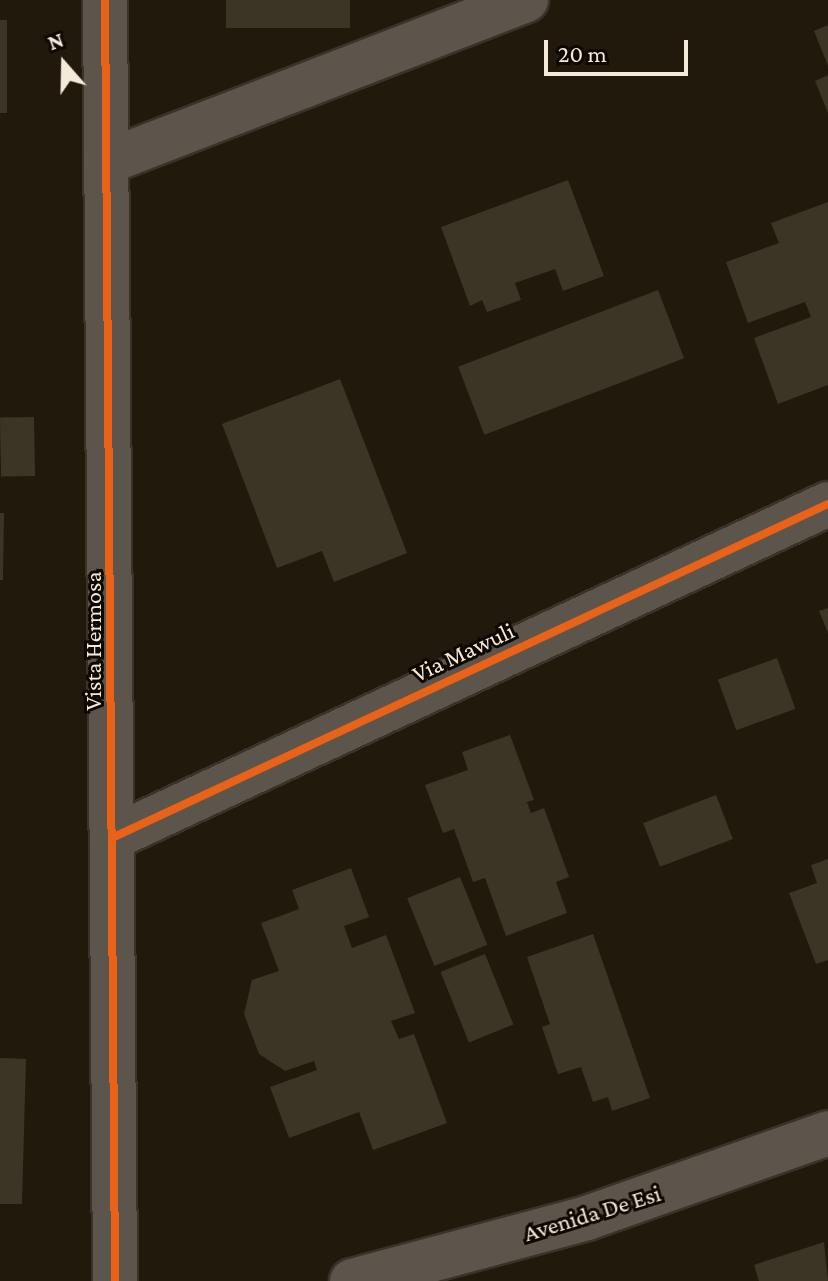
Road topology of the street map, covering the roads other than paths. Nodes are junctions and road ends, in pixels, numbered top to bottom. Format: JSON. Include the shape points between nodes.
{"nodes":[{"id":1,"x":105,"y":0,"type":"edge"},
{"id":2,"x":526,"y":0,"type":"edge"},
{"id":3,"x":109,"y":161,"type":"junction"},
{"id":4,"x":828,"y":504,"type":"edge"},
{"id":5,"x":114,"y":837,"type":"junction"},
{"id":6,"x":828,"y":1133,"type":"edge"},
{"id":7,"x":115,"y":1281,"type":"edge"},
{"id":8,"x":352,"y":1281,"type":"edge"}],
"edges":[{"from":1,"to":3,"type":"street","name":"Vista Hermosa"},
{"from":2,"to":3,"type":"street"},
{"from":3,"to":5,"type":"street","name":"Vista Hermosa"},
{"from":4,"to":5,"type":"street","name":"Via Mawuli"},
{"from":5,"to":7,"type":"street","name":"Vista Hermosa"},
{"from":6,"to":8,"type":"street","name":"Avenida De Esi","via":[[587,1218]]}]}
